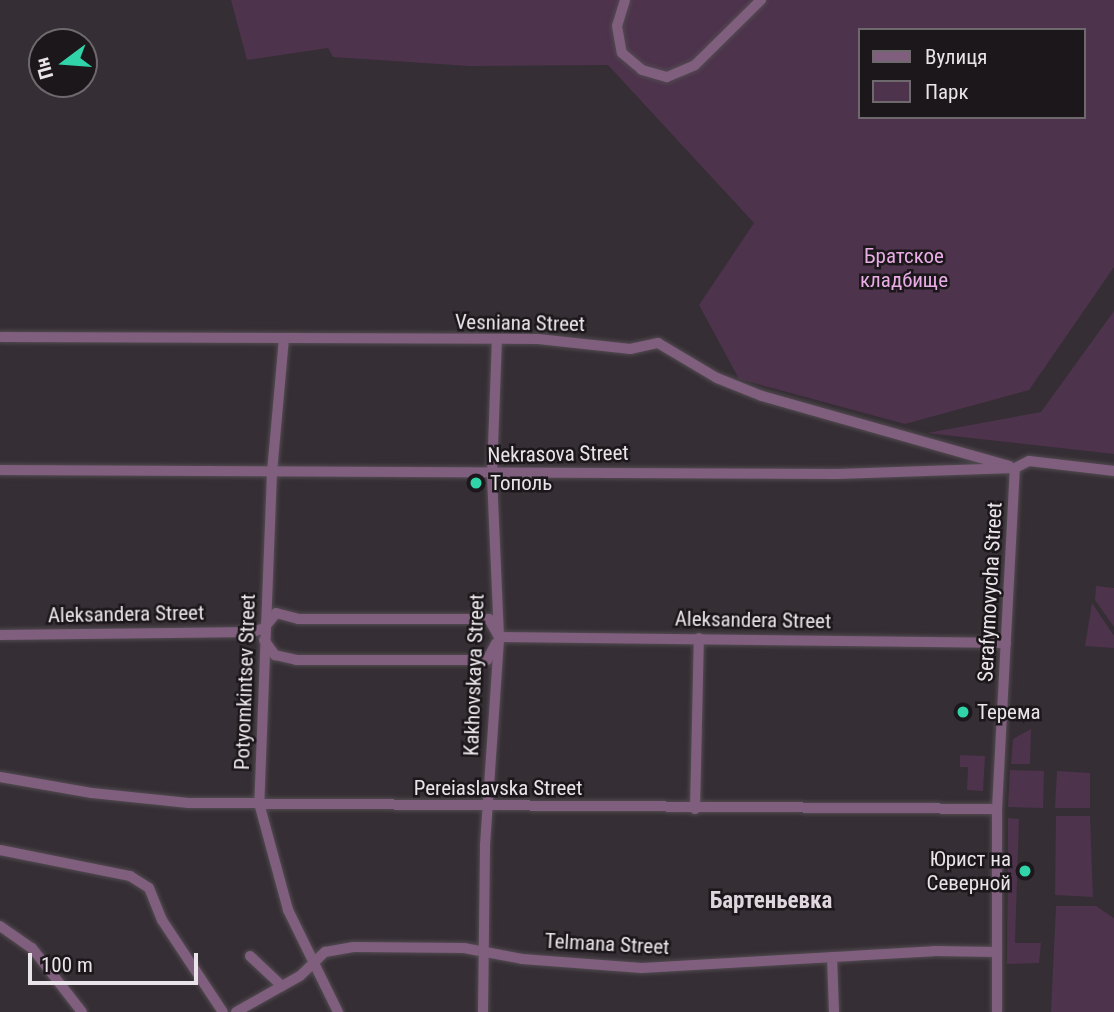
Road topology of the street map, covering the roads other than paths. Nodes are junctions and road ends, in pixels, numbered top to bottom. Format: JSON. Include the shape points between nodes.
{"nodes":[{"id":1,"x":625,"y":0,"type":"edge"},
{"id":2,"x":761,"y":0,"type":"edge"},
{"id":3,"x":0,"y":337,"type":"edge"},
{"id":4,"x":284,"y":338,"type":"junction"},
{"id":5,"x":496,"y":340,"type":"junction"},
{"id":6,"x":1015,"y":468,"type":"junction"},
{"id":7,"x":0,"y":470,"type":"edge"},
{"id":8,"x":1114,"y":471,"type":"edge"},
{"id":9,"x":272,"y":472,"type":"junction"},
{"id":10,"x":492,"y":474,"type":"junction"},
{"id":11,"x":259,"y":630,"type":"junction"},
{"id":12,"x":0,"y":635,"type":"edge"},
{"id":13,"x":499,"y":637,"type":"junction"},
{"id":14,"x":699,"y":638,"type":"junction"},
{"id":15,"x":265,"y":640,"type":"junction"},
{"id":16,"x":1006,"y":643,"type":"junction"},
{"id":17,"x":0,"y":777,"type":"edge"},
{"id":18,"x":259,"y":803,"type":"junction"},
{"id":19,"x":488,"y":806,"type":"junction"},
{"id":20,"x":695,"y":809,"type":"junction"},
{"id":21,"x":997,"y":809,"type":"junction"},
{"id":22,"x":0,"y":850,"type":"edge"},
{"id":23,"x":0,"y":926,"type":"edge"},
{"id":24,"x":482,"y":951,"type":"junction"},
{"id":25,"x":996,"y":952,"type":"junction"},
{"id":26,"x":250,"y":956,"type":"dead end"},
{"id":27,"x":832,"y":957,"type":"junction"},
{"id":28,"x":312,"y":961,"type":"junction"},
{"id":29,"x":282,"y":986,"type":"junction"},
{"id":30,"x":82,"y":1012,"type":"edge"},
{"id":31,"x":223,"y":1012,"type":"edge"},
{"id":32,"x":236,"y":1012,"type":"edge"},
{"id":33,"x":338,"y":1012,"type":"edge"},
{"id":34,"x":482,"y":1012,"type":"edge"},
{"id":35,"x":834,"y":1012,"type":"edge"},
{"id":36,"x":997,"y":1012,"type":"edge"}],
"edges":[{"from":1,"to":2,"type":"street","via":[[617,26],[622,53],[642,70],[667,77],[695,65]]},
{"from":3,"to":4,"type":"street","name":"Vesniana Street"},
{"from":4,"to":5,"type":"street","name":"Vesniana Street"},
{"from":4,"to":9,"type":"street","name":"Potyomkintsev Street"},
{"from":5,"to":6,"type":"street","name":"Vesniana Street","via":[[538,339],[629,349],[658,343],[717,378],[762,396]]},
{"from":5,"to":10,"type":"street","name":"Kakhovskaya Street"},
{"from":6,"to":8,"type":"street","name":"Nekrasova Street","via":[[1029,461]]},
{"from":6,"to":10,"type":"street","name":"Nekrasova Street","via":[[837,474],[705,470]]},
{"from":6,"to":16,"type":"street","name":"Serafymovycha Street"},
{"from":7,"to":9,"type":"street","name":"Nekrasova Street","via":[[159,467]]},
{"from":9,"to":10,"type":"street","name":"Nekrasova Street"},
{"from":9,"to":11,"type":"street","name":"Potyomkintsev Street"},
{"from":10,"to":13,"type":"street","name":"Kakhovskaya Street"},
{"from":11,"to":12,"type":"street","name":"Aleksandera Street"},
{"from":11,"to":13,"type":"street","name":"Aleksandera Street","via":[[276,613],[298,619],[489,619]]},
{"from":11,"to":15,"type":"street","name":"Potyomkintsev Street"},
{"from":13,"to":14,"type":"street","name":"Aleksandera Street"},
{"from":13,"to":15,"type":"street","via":[[486,660],[296,660],[275,655]]},
{"from":13,"to":19,"type":"street","name":"Kakhovskaya Street"},
{"from":14,"to":16,"type":"street","name":"Aleksandera Street"},
{"from":14,"to":20,"type":"street"},
{"from":15,"to":18,"type":"street","name":"Potyomkintsev Street"},
{"from":16,"to":21,"type":"street","name":"Serafymovycha Street"},
{"from":17,"to":18,"type":"street","name":"Pereiaslavska Street","via":[[105,795],[188,803]]},
{"from":18,"to":19,"type":"street","name":"Pereiaslavska Street"},
{"from":18,"to":28,"type":"street","name":"Potyomkintsev Street","via":[[288,910]]},
{"from":19,"to":20,"type":"street","name":"Pereiaslavska Street"},
{"from":19,"to":24,"type":"street","name":"Kakhovskaya Street"},
{"from":20,"to":21,"type":"street","name":"Pereiaslavska Street"},
{"from":21,"to":25,"type":"street","name":"Serafymovycha Street"},
{"from":22,"to":31,"type":"street","via":[[130,876],[149,888],[162,920]]},
{"from":23,"to":30,"type":"street","via":[[32,948]]},
{"from":24,"to":27,"type":"street","name":"Telmana Street","via":[[522,959],[642,968]]},
{"from":24,"to":28,"type":"street","name":"Telmana Street","via":[[354,947],[325,952]]},
{"from":24,"to":34,"type":"street","name":"Kakhovskaya Street"},
{"from":25,"to":27,"type":"street","name":"Telmana Street"},
{"from":25,"to":36,"type":"street","name":"Serafymovycha Street"},
{"from":26,"to":29,"type":"street"},
{"from":27,"to":35,"type":"street"},
{"from":28,"to":29,"type":"street","name":"Telmana Street","via":[[300,976]]},
{"from":28,"to":33,"type":"street","name":"Potyomkintsev Street"},
{"from":29,"to":32,"type":"street","name":"Telmana Street"}]}
